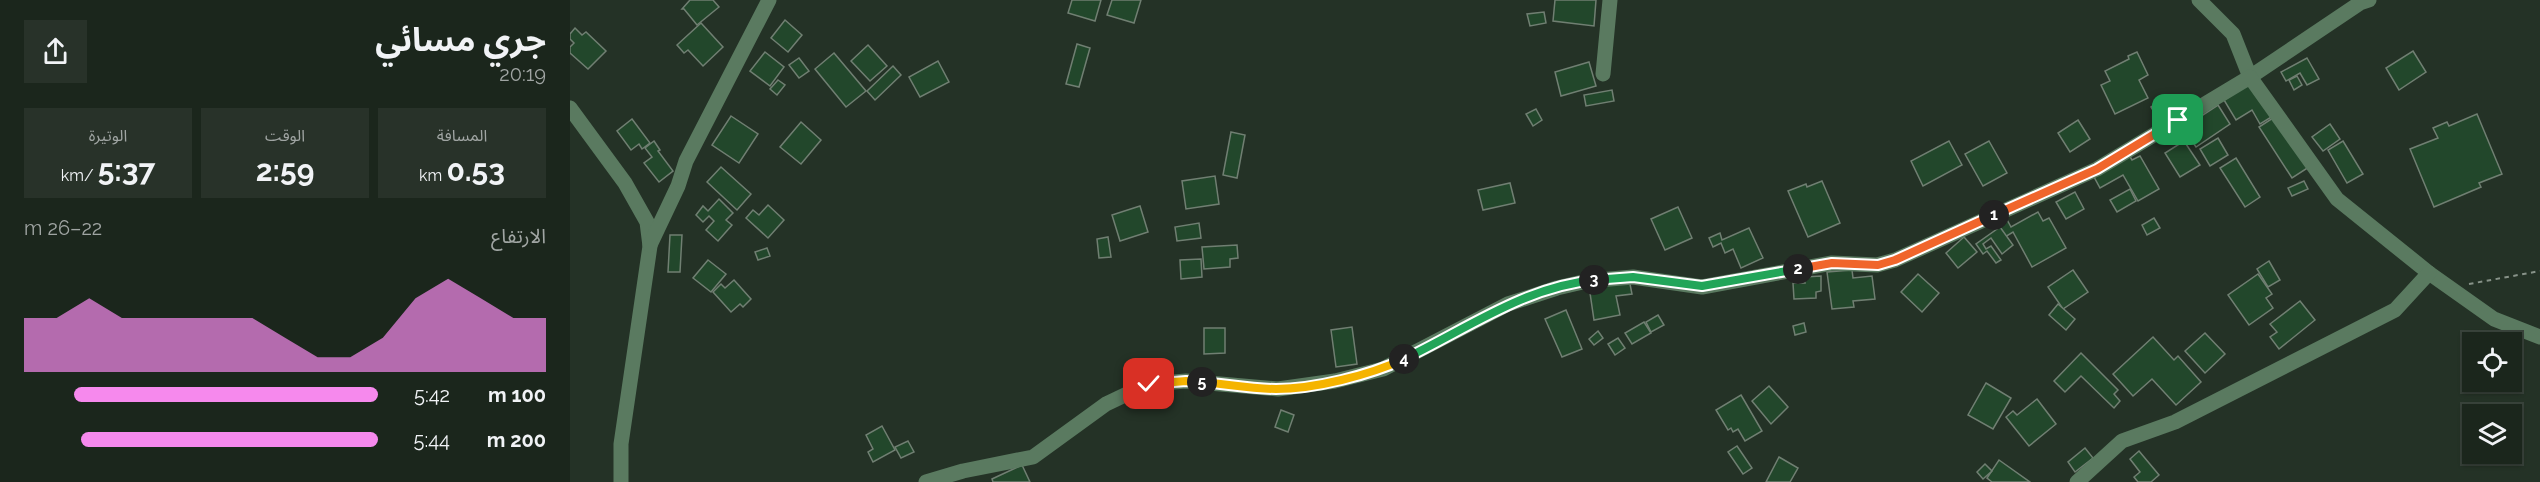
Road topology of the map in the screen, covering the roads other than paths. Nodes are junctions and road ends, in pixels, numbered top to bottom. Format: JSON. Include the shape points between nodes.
{"nodes":[{"id":1,"x":769,"y":0,"type":"edge"},
{"id":2,"x":1610,"y":0,"type":"edge"},
{"id":3,"x":2199,"y":0,"type":"edge"},
{"id":4,"x":2369,"y":0,"type":"edge"},
{"id":5,"x":1603,"y":74,"type":"dead end"},
{"id":6,"x":2250,"y":77,"type":"junction"},
{"id":7,"x":570,"y":108,"type":"edge"},
{"id":8,"x":650,"y":246,"type":"junction"},
{"id":9,"x":2429,"y":273,"type":"junction"},
{"id":10,"x":2540,"y":338,"type":"edge"},
{"id":11,"x":621,"y":482,"type":"edge"},
{"id":12,"x":926,"y":482,"type":"edge"},
{"id":13,"x":2077,"y":482,"type":"edge"}],
"edges":[{"from":1,"to":8,"type":"street","via":[[686,161]]},
{"from":2,"to":5,"type":"street"},
{"from":3,"to":6,"type":"street","via":[[2233,34]]},
{"from":4,"to":6,"type":"street"},
{"from":6,"to":9,"type":"street","via":[[2337,199]]},
{"from":6,"to":12,"type":"street","via":[[2097,169],[1895,260],[1878,265],[1832,263],[1702,286],[1633,277],[1587,281],[1508,304],[1383,369],[1335,381],[1278,389],[1186,381],[1149,384],[1106,404],[1033,457]]},
{"from":7,"to":8,"type":"street","via":[[625,183],[647,222]]},
{"from":8,"to":11,"type":"street","via":[[621,444]]},
{"from":9,"to":10,"type":"street","via":[[2494,319]]},
{"from":9,"to":13,"type":"street","via":[[2395,310],[2185,417],[2122,441]]}]}
